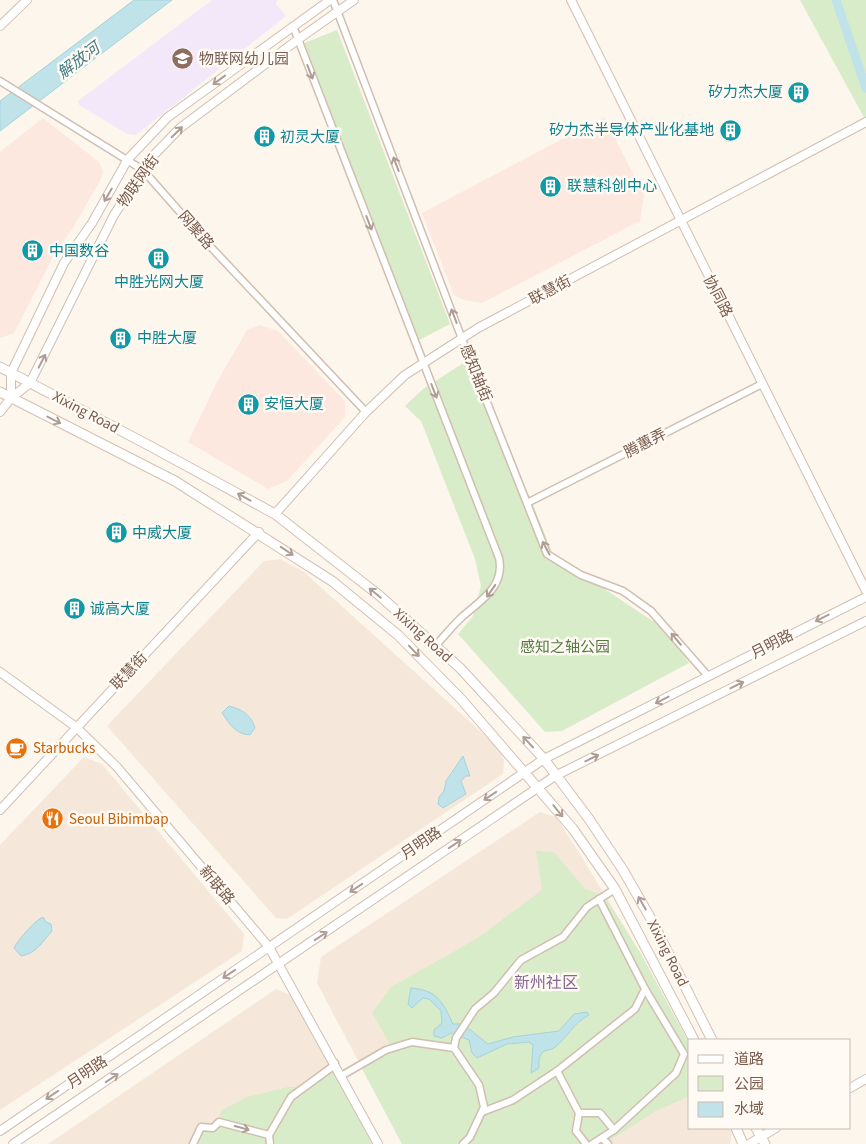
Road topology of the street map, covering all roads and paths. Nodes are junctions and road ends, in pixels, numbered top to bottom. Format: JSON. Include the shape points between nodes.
{"nodes":[{"id":1,"x":27,"y":0,"type":"edge"},
{"id":2,"x":331,"y":0,"type":"edge"},
{"id":3,"x":354,"y":0,"type":"edge"},
{"id":4,"x":571,"y":0,"type":"edge"},
{"id":5,"x":337,"y":11,"type":"junction"},
{"id":6,"x":0,"y":26,"type":"edge"},
{"id":7,"x":293,"y":26,"type":"junction"},
{"id":8,"x":298,"y":39,"type":"junction"},
{"id":9,"x":3,"y":82,"type":"edge"},
{"id":10,"x":866,"y":122,"type":"edge"},
{"id":11,"x":128,"y":159,"type":"junction"},
{"id":12,"x":144,"y":170,"type":"junction"},
{"id":13,"x":681,"y":221,"type":"junction"},
{"id":14,"x":462,"y":339,"type":"junction"},
{"id":15,"x":424,"y":364,"type":"junction"},
{"id":16,"x":0,"y":367,"type":"edge"},
{"id":17,"x":11,"y":373,"type":"junction"},
{"id":18,"x":30,"y":383,"type":"junction"},
{"id":19,"x":762,"y":384,"type":"junction"},
{"id":20,"x":0,"y":392,"type":"edge"},
{"id":21,"x":11,"y":398,"type":"junction"},
{"id":22,"x":0,"y":412,"type":"edge"},
{"id":23,"x":366,"y":412,"type":"junction"},
{"id":24,"x":527,"y":503,"type":"junction"},
{"id":25,"x":275,"y":514,"type":"junction"},
{"id":26,"x":259,"y":532,"type":"junction"},
{"id":27,"x":866,"y":591,"type":"edge"},
{"id":28,"x":866,"y":596,"type":"edge"},
{"id":29,"x":866,"y":621,"type":"edge"},
{"id":30,"x":436,"y":646,"type":"junction"},
{"id":31,"x":0,"y":672,"type":"edge"},
{"id":32,"x":708,"y":676,"type":"junction"},
{"id":33,"x":76,"y":727,"type":"junction"},
{"id":34,"x":544,"y":759,"type":"junction"},
{"id":35,"x":524,"y":772,"type":"junction"},
{"id":36,"x":555,"y":776,"type":"junction"},
{"id":37,"x":538,"y":787,"type":"junction"},
{"id":38,"x":0,"y":810,"type":"edge"},
{"id":39,"x":615,"y":889,"type":"junction"},
{"id":40,"x":599,"y":899,"type":"junction"},
{"id":41,"x":269,"y":947,"type":"junction"},
{"id":42,"x":281,"y":964,"type":"junction"},
{"id":43,"x":644,"y":989,"type":"junction"},
{"id":44,"x":693,"y":1039,"type":"edge"},
{"id":45,"x":711,"y":1039,"type":"edge"},
{"id":46,"x":454,"y":1048,"type":"junction"},
{"id":47,"x":335,"y":1063,"type":"junction"},
{"id":48,"x":557,"y":1071,"type":"junction"},
{"id":49,"x":342,"y":1076,"type":"junction"},
{"id":50,"x":866,"y":1079,"type":"edge"},
{"id":51,"x":851,"y":1087,"type":"edge"},
{"id":52,"x":482,"y":1112,"type":"junction"},
{"id":53,"x":579,"y":1113,"type":"junction"},
{"id":54,"x":736,"y":1129,"type":"edge"},
{"id":55,"x":774,"y":1129,"type":"edge"},
{"id":56,"x":614,"y":1130,"type":"junction"},
{"id":57,"x":0,"y":1131,"type":"edge"},
{"id":58,"x":269,"y":1135,"type":"junction"},
{"id":59,"x":760,"y":1136,"type":"edge"},
{"id":60,"x":602,"y":1138,"type":"junction"},
{"id":61,"x":13,"y":1144,"type":"edge"},
{"id":62,"x":193,"y":1144,"type":"edge"},
{"id":63,"x":270,"y":1144,"type":"edge"},
{"id":64,"x":378,"y":1144,"type":"edge"},
{"id":65,"x":463,"y":1144,"type":"edge"},
{"id":66,"x":586,"y":1144,"type":"edge"},
{"id":67,"x":592,"y":1144,"type":"edge"},
{"id":68,"x":608,"y":1144,"type":"edge"},
{"id":69,"x":743,"y":1144,"type":"edge"},
{"id":70,"x":749,"y":1144,"type":"edge"}],
"edges":[{"from":1,"to":6,"type":"street"},
{"from":2,"to":5,"type":"street","name":"感知轴街"},
{"from":2,"to":7,"type":"street","name":"物联网街"},
{"from":3,"to":5,"type":"street","name":"物联网街"},
{"from":4,"to":13,"type":"street","name":"协同路"},
{"from":5,"to":8,"type":"street","name":"物联网街"},
{"from":14,"to":5,"type":"street","name":"感知轴街","one_way":true},
{"from":7,"to":8,"type":"street"},
{"from":7,"to":11,"type":"street","name":"物联网街","one_way":true,"via":[[168,117]]},
{"from":12,"to":8,"type":"street","name":"物联网街","one_way":true,"via":[[180,128]]},
{"from":8,"to":15,"type":"street","one_way":true},
{"from":9,"to":11,"type":"street","name":"网聚路"},
{"from":10,"to":13,"type":"street","name":"联慧街"},
{"from":11,"to":12,"type":"street","name":"网聚路"},
{"from":11,"to":17,"type":"street","name":"物联网街","one_way":true,"via":[[92,223],[64,263]]},
{"from":18,"to":12,"type":"street","name":"物联网街","one_way":true,"via":[[114,215]]},
{"from":12,"to":23,"type":"street","name":"网聚路","via":[[208,244]]},
{"from":13,"to":14,"type":"street","name":"联慧街"},
{"from":13,"to":19,"type":"street","name":"协同路"},
{"from":14,"to":15,"type":"street","name":"联慧街"},
{"from":14,"to":24,"type":"street","name":"感知轴街"},
{"from":15,"to":23,"type":"street","name":"联慧街","via":[[405,376]]},
{"from":15,"to":30,"type":"street","one_way":true,"via":[[501,569],[498,581],[488,596]]},
{"from":16,"to":17,"type":"main road","name":"Xixing Road"},
{"from":17,"to":18,"type":"main road","name":"Xixing Road"},
{"from":17,"to":21,"type":"street","name":"物联网街"},
{"from":18,"to":21,"type":"street","name":"物联网街"},
{"from":25,"to":18,"type":"main road","name":"Xixing Road","one_way":true},
{"from":19,"to":24,"type":"street","name":"腾蕙弄"},
{"from":19,"to":27,"type":"street","name":"协同路"},
{"from":20,"to":21,"type":"main road","name":"Xixing Road"},
{"from":21,"to":22,"type":"street","name":"物联网街"},
{"from":21,"to":26,"type":"main road","name":"Xixing Road","one_way":true,"via":[[175,481]]},
{"from":23,"to":25,"type":"street","name":"联慧街"},
{"from":32,"to":24,"type":"street","name":"感知轴街","one_way":true,"via":[[651,611],[623,591],[581,575],[547,554]]},
{"from":30,"to":25,"type":"main road","name":"Xixing Road","one_way":true,"via":[[380,596]]},
{"from":26,"to":33,"type":"street","name":"联慧街"},
{"from":26,"to":35,"type":"main road","name":"Xixing Road","one_way":true,"via":[[332,581],[398,635],[461,699]]},
{"from":28,"to":32,"type":"street","name":"月明路","one_way":true},
{"from":36,"to":29,"type":"street","name":"月明路","one_way":true},
{"from":34,"to":30,"type":"main road","name":"Xixing Road","one_way":true},
{"from":31,"to":33,"type":"street","name":"新联路"},
{"from":32,"to":34,"type":"street","name":"月明路","one_way":true},
{"from":33,"to":38,"type":"street","name":"联慧街"},
{"from":33,"to":41,"type":"street","name":"新联路","via":[[118,767]]},
{"from":34,"to":35,"type":"street","name":"月明路"},
{"from":34,"to":36,"type":"main road","name":"Xixing Road"},
{"from":35,"to":37,"type":"main road","name":"Xixing Road"},
{"from":35,"to":41,"type":"street","name":"月明路","one_way":true},
{"from":36,"to":37,"type":"street","name":"月明路"},
{"from":45,"to":36,"type":"main road","name":"Xixing Road","one_way":true,"via":[[623,870]]},
{"from":37,"to":39,"type":"main road","name":"Xixing Road","one_way":true,"via":[[573,829]]},
{"from":42,"to":37,"type":"street","name":"月明路","one_way":true},
{"from":39,"to":40,"type":"street"},
{"from":39,"to":44,"type":"main road","name":"Xixing Road"},
{"from":40,"to":43,"type":"street"},
{"from":40,"to":46,"type":"street","via":[[587,907],[563,937],[521,960],[465,1022]]},
{"from":41,"to":42,"type":"street","name":"新联路"},
{"from":41,"to":57,"type":"street","name":"月明路","one_way":true},
{"from":42,"to":47,"type":"street","name":"新联路"},
{"from":61,"to":42,"type":"street","name":"月明路","one_way":true},
{"from":43,"to":48,"type":"street","via":[[635,1009]]},
{"from":43,"to":56,"type":"street","via":[[684,1054],[676,1073]]},
{"from":46,"to":49,"type":"street","via":[[412,1042],[386,1050]]},
{"from":46,"to":52,"type":"street","via":[[479,1085],[484,1107]]},
{"from":47,"to":49,"type":"street","name":"新联路"},
{"from":47,"to":58,"type":"street","via":[[291,1097]]},
{"from":48,"to":52,"type":"street","via":[[513,1100]]},
{"from":48,"to":53,"type":"street"},
{"from":49,"to":64,"type":"street","name":"新联路"},
{"from":50,"to":51,"type":"street"},
{"from":52,"to":65,"type":"street","via":[[470,1138]]},
{"from":53,"to":56,"type":"street","via":[[600,1113]]},
{"from":53,"to":66,"type":"street","via":[[576,1131]]},
{"from":54,"to":69,"type":"main road"},
{"from":55,"to":59,"type":"street"},
{"from":56,"to":60,"type":"street"},
{"from":62,"to":58,"type":"street","one_way":true,"via":[[200,1127],[213,1128],[219,1122]]},
{"from":58,"to":63,"type":"street"},
{"from":59,"to":70,"type":"street"},
{"from":60,"to":67,"type":"street"},
{"from":60,"to":68,"type":"street"}]}
